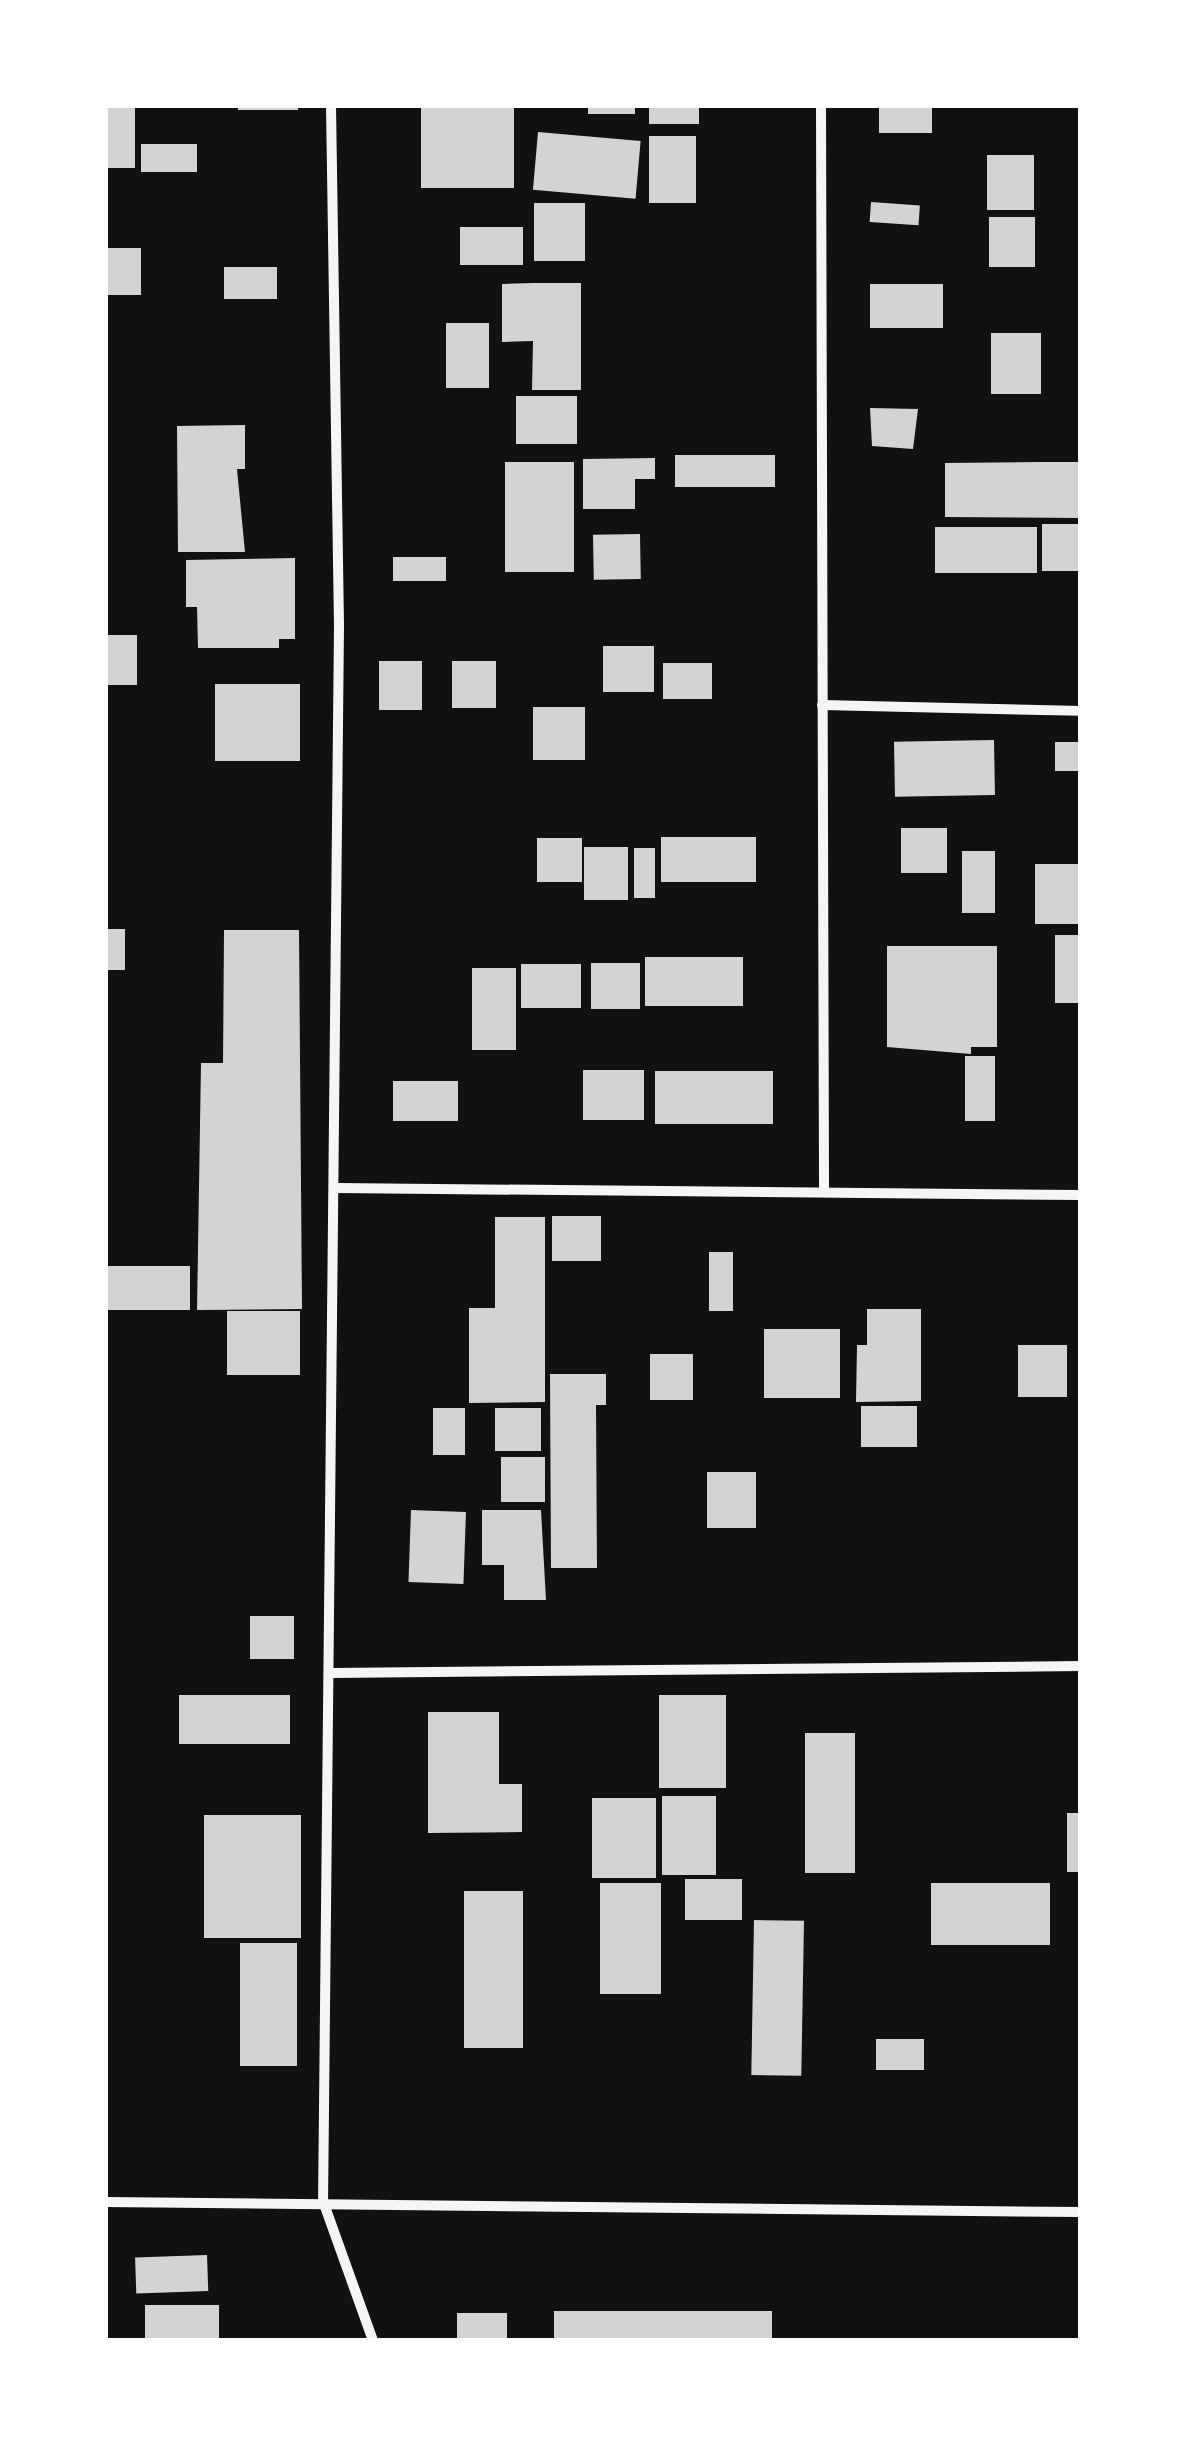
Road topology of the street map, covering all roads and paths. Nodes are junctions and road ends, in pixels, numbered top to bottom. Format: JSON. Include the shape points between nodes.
{"nodes":[{"id":1,"x":331,"y":105,"type":"edge"},
{"id":2,"x":821,"y":105,"type":"edge"},
{"id":3,"x":822,"y":705,"type":"junction"},
{"id":4,"x":1081,"y":711,"type":"edge"},
{"id":5,"x":336,"y":1188,"type":"junction"},
{"id":6,"x":824,"y":1190,"type":"junction"},
{"id":7,"x":1081,"y":1194,"type":"edge"},
{"id":8,"x":1081,"y":1666,"type":"edge"},
{"id":9,"x":331,"y":1673,"type":"junction"},
{"id":10,"x":322,"y":2201,"type":"junction"},
{"id":11,"x":105,"y":2202,"type":"edge"},
{"id":12,"x":1081,"y":2212,"type":"edge"},
{"id":13,"x":373,"y":2341,"type":"edge"}],
"edges":[{"from":1,"to":5,"type":"street","via":[[340,626]]},
{"from":2,"to":3,"type":"street"},
{"from":3,"to":4,"type":"street"},
{"from":3,"to":6,"type":"street"},
{"from":5,"to":6,"type":"street"},
{"from":5,"to":9,"type":"street"},
{"from":6,"to":7,"type":"street"},
{"from":8,"to":9,"type":"street"},
{"from":9,"to":10,"type":"street"},
{"from":10,"to":11,"type":"street"},
{"from":10,"to":12,"type":"street"},
{"from":10,"to":13,"type":"street"}]}
